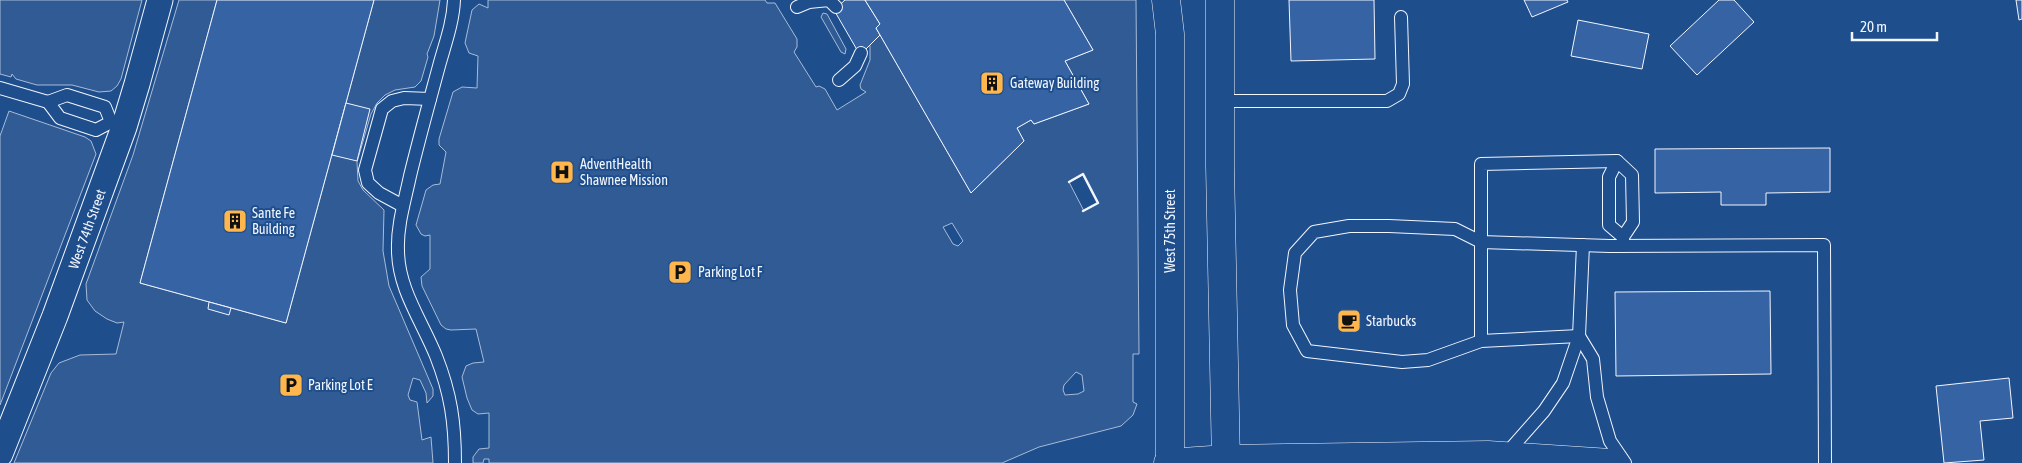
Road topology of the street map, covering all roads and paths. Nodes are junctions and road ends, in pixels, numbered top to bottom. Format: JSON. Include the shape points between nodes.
{"nodes":[{"id":1,"x":160,"y":0,"type":"edge"},
{"id":2,"x":454,"y":0,"type":"edge"},
{"id":3,"x":1166,"y":0,"type":"edge"},
{"id":4,"x":1220,"y":0,"type":"edge"},
{"id":5,"x":797,"y":8,"type":"dead end"},
{"id":6,"x":836,"y":8,"type":"dead end"},
{"id":7,"x":1401,"y":17,"type":"dead end"},
{"id":8,"x":861,"y":53,"type":"dead end"},
{"id":9,"x":839,"y":80,"type":"dead end"},
{"id":10,"x":0,"y":88,"type":"edge"},
{"id":11,"x":430,"y":99,"type":"junction"},
{"id":12,"x":1220,"y":101,"type":"junction"},
{"id":13,"x":48,"y":102,"type":"junction"},
{"id":14,"x":117,"y":124,"type":"junction"},
{"id":15,"x":1618,"y":161,"type":"junction"},
{"id":16,"x":403,"y":206,"type":"junction"},
{"id":17,"x":1623,"y":241,"type":"junction"},
{"id":18,"x":1481,"y":242,"type":"junction"},
{"id":19,"x":1583,"y":246,"type":"junction"},
{"id":20,"x":1579,"y":336,"type":"junction"},
{"id":21,"x":1481,"y":341,"type":"junction"},
{"id":22,"x":0,"y":454,"type":"edge"},
{"id":23,"x":1504,"y":456,"type":"junction"},
{"id":24,"x":1474,"y":459,"type":"edge"},
{"id":25,"x":1226,"y":461,"type":"edge"},
{"id":26,"x":455,"y":463,"type":"edge"},
{"id":27,"x":1169,"y":463,"type":"edge"},
{"id":28,"x":1608,"y":463,"type":"edge"},
{"id":29,"x":1825,"y":463,"type":"edge"}],
"edges":[{"from":1,"to":14,"type":"street","name":"West 74th Street","via":[[137,84]]},
{"from":2,"to":11,"type":"lane","via":[[448,41]]},
{"from":3,"to":27,"type":"main road","name":"West 75th Street","via":[[1170,44]]},
{"from":4,"to":12,"type":"main road"},
{"from":5,"to":6,"type":"lane","via":[[809,2],[829,0]]},
{"from":7,"to":12,"type":"lane","via":[[1402,84],[1399,94],[1386,101]]},
{"from":8,"to":9,"type":"lane","via":[[855,66]]},
{"from":10,"to":13,"type":"lane"},
{"from":11,"to":16,"type":"lane"},
{"from":11,"to":16,"type":"lane","via":[[392,100],[382,109],[366,170],[368,183]]},
{"from":12,"to":25,"type":"main road"},
{"from":13,"to":14,"type":"lane","via":[[60,118],[96,130]]},
{"from":13,"to":14,"type":"lane","via":[[67,95],[90,102],[105,107]]},
{"from":14,"to":22,"type":"street","name":"West 74th Street","via":[[55,316]]},
{"from":15,"to":17,"type":"lane","via":[[1609,177],[1609,225]]},
{"from":15,"to":17,"type":"lane","via":[[1632,175],[1633,222]]},
{"from":15,"to":18,"type":"lane","via":[[1481,164]]},
{"from":16,"to":26,"type":"lane","via":[[398,265],[403,285],[447,386],[454,417]]},
{"from":17,"to":19,"type":"lane"},
{"from":17,"to":29,"type":"lane","via":[[1824,246]]},
{"from":18,"to":19,"type":"lane"},
{"from":18,"to":21,"type":"lane"},
{"from":18,"to":21,"type":"lane","via":[[1455,228],[1349,226],[1314,232],[1295,253],[1290,290],[1293,325],[1307,351],[1402,362],[1428,360]]},
{"from":19,"to":20,"type":"lane"},
{"from":20,"to":21,"type":"lane"},
{"from":20,"to":23,"type":"lane","via":[[1563,383],[1544,411]]},
{"from":20,"to":28,"type":"lane","via":[[1593,359],[1597,397],[1610,441]]},
{"from":23,"to":24,"type":"main road"},
{"from":23,"to":28,"type":"main road"},
{"from":24,"to":25,"type":"main road"},
{"from":25,"to":27,"type":"main road"}]}
